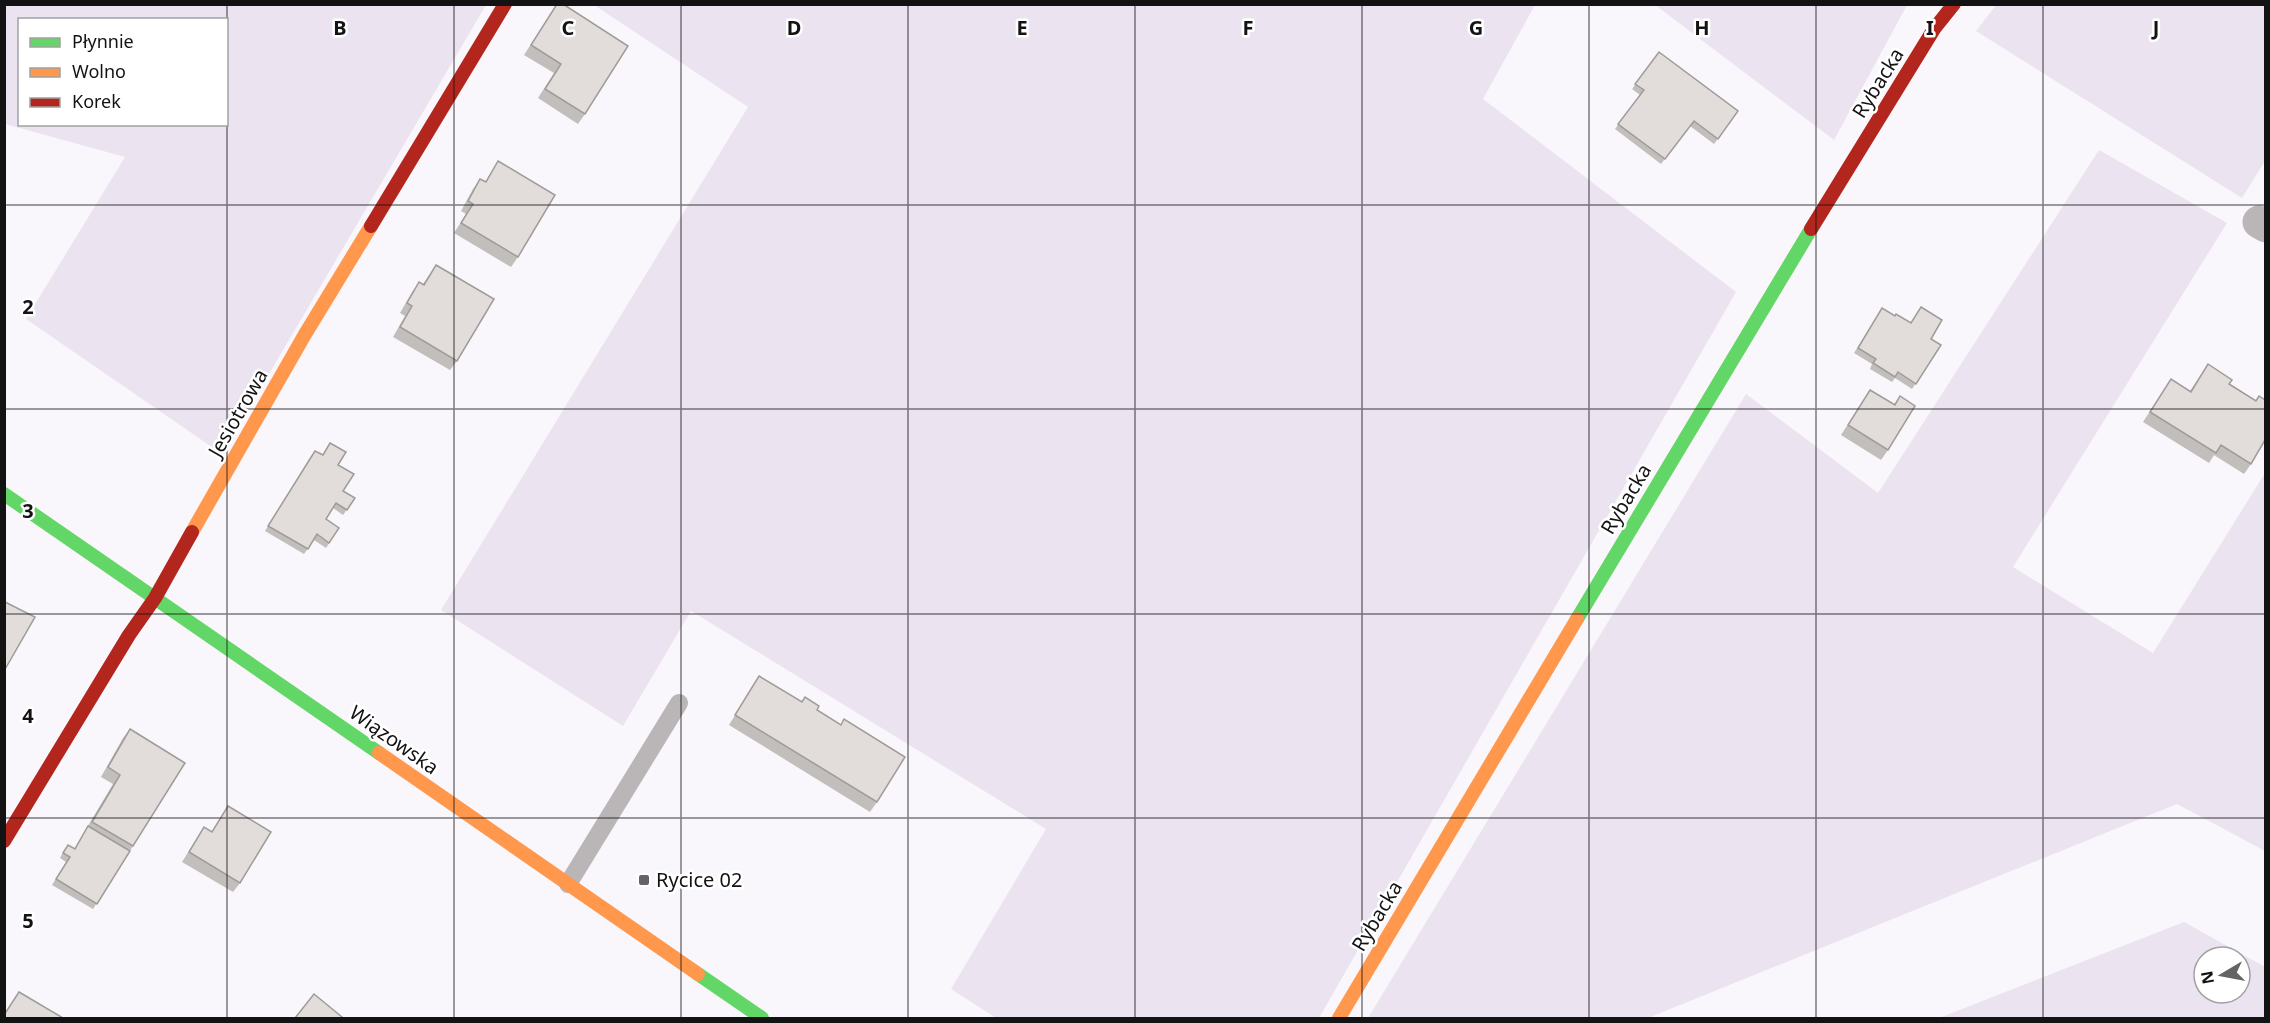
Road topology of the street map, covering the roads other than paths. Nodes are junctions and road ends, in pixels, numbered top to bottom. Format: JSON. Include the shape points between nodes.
{"nodes":[{"id":1,"x":505,"y":4,"type":"edge"},
{"id":2,"x":1954,"y":4,"type":"edge"},
{"id":3,"x":4,"y":494,"type":"edge"},
{"id":4,"x":155,"y":598,"type":"junction"},
{"id":5,"x":679,"y":703,"type":"dead end"},
{"id":6,"x":4,"y":841,"type":"edge"},
{"id":7,"x":568,"y":884,"type":"junction"},
{"id":8,"x":762,"y":1018,"type":"edge"},
{"id":9,"x":1339,"y":1018,"type":"edge"}],
"edges":[{"from":1,"to":4,"type":"street","name":"Jesiotrowa","via":[[304,336]]},
{"from":2,"to":9,"type":"street","name":"Rybacka","via":[[1934,29],[1748,332]]},
{"from":3,"to":4,"type":"street","name":"Wiązowska"},
{"from":4,"to":6,"type":"street","name":"Jesiotrowa"},
{"from":4,"to":7,"type":"street","name":"Wiązowska"},
{"from":5,"to":7,"type":"lane"},
{"from":7,"to":8,"type":"street","name":"Wiązowska"}]}
